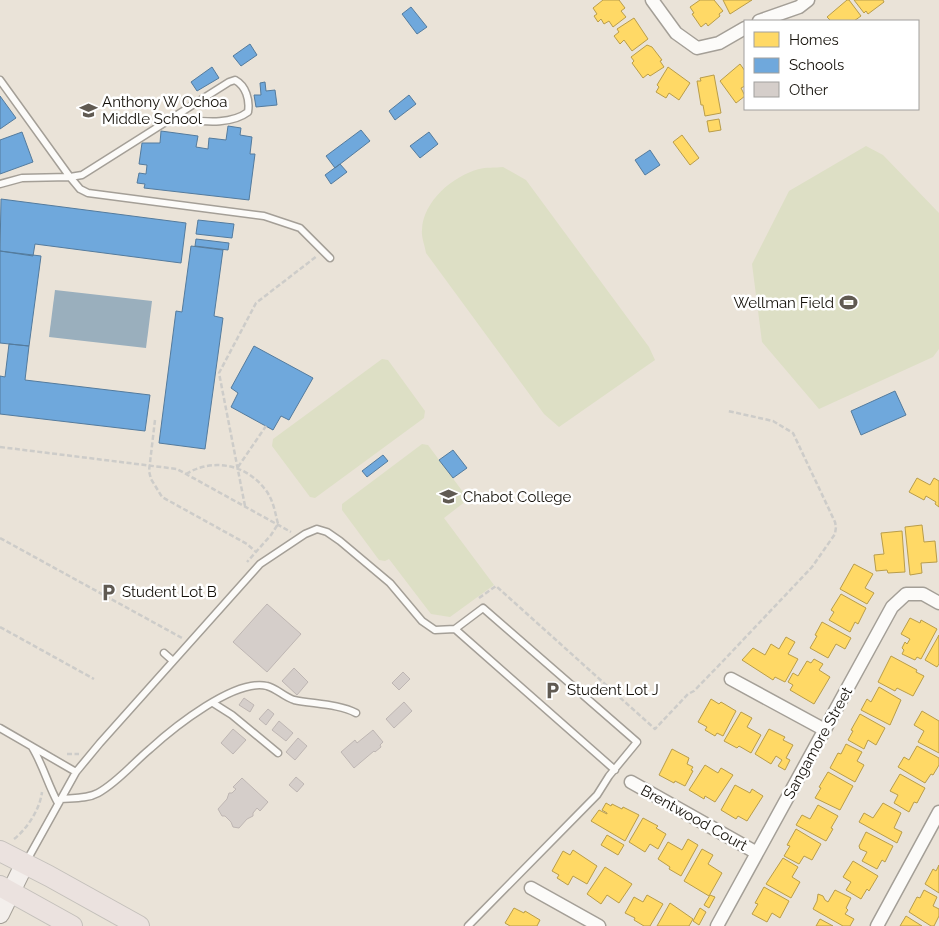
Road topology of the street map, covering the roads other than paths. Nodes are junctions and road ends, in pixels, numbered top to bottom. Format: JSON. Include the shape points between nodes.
{"nodes":[{"id":1,"x":652,"y":0,"type":"edge"},
{"id":2,"x":808,"y":0,"type":"edge"},
{"id":3,"x":762,"y":20,"type":"edge"},
{"id":4,"x":744,"y":29,"type":"edge"},
{"id":5,"x":0,"y":80,"type":"edge"},
{"id":6,"x":172,"y":119,"type":"junction"},
{"id":7,"x":70,"y":177,"type":"junction"},
{"id":8,"x":0,"y":184,"type":"edge"},
{"id":9,"x":330,"y":258,"type":"dead end"},
{"id":10,"x":939,"y":603,"type":"edge"},
{"id":11,"x":455,"y":629,"type":"junction"},
{"id":12,"x":165,"y":654,"type":"road end"},
{"id":13,"x":173,"y":661,"type":"junction"},
{"id":14,"x":731,"y":678,"type":"dead end"},
{"id":15,"x":213,"y":703,"type":"junction"},
{"id":16,"x":356,"y":713,"type":"dead end"},
{"id":17,"x":0,"y":728,"type":"edge"},
{"id":18,"x":825,"y":730,"type":"junction"},
{"id":19,"x":32,"y":746,"type":"junction"},
{"id":20,"x":278,"y":753,"type":"dead end"},
{"id":21,"x":615,"y":770,"type":"junction"},
{"id":22,"x":76,"y":772,"type":"junction"},
{"id":23,"x":630,"y":782,"type":"dead end"},
{"id":24,"x":59,"y":801,"type":"junction"},
{"id":25,"x":939,"y":812,"type":"edge"},
{"id":26,"x":934,"y":834,"type":"edge"},
{"id":27,"x":7,"y":845,"type":"edge"},
{"id":28,"x":757,"y":853,"type":"junction"},
{"id":29,"x":24,"y":864,"type":"junction"},
{"id":30,"x":531,"y":888,"type":"dead end"},
{"id":31,"x":5,"y":889,"type":"edge"},
{"id":32,"x":0,"y":914,"type":"edge"},
{"id":33,"x":72,"y":926,"type":"edge"},
{"id":34,"x":139,"y":926,"type":"edge"},
{"id":35,"x":468,"y":926,"type":"edge"},
{"id":36,"x":599,"y":926,"type":"edge"},
{"id":37,"x":717,"y":926,"type":"edge"},
{"id":38,"x":877,"y":926,"type":"edge"}],
"edges":[{"from":1,"to":4,"type":"street","via":[[676,33],[697,48],[719,43]]},
{"from":2,"to":3,"type":"street","via":[[799,7]]},
{"from":5,"to":7,"type":"lane"},
{"from":6,"to":6,"type":"lane","via":[[229,82],[235,80],[244,88],[249,106],[248,112],[240,118],[231,121]]},
{"from":6,"to":7,"type":"lane","via":[[82,175]]},
{"from":7,"to":8,"type":"lane","via":[[22,178]]},
{"from":7,"to":9,"type":"lane","via":[[88,193],[264,216],[300,228]]},
{"from":10,"to":18,"type":"street","name":"Sangamore Street","via":[[923,594],[906,594],[892,607]]},
{"from":11,"to":13,"type":"lane","via":[[435,630],[422,622],[390,583],[327,532],[317,529],[304,534],[260,564]]},
{"from":11,"to":21,"type":"lane"},
{"from":11,"to":21,"type":"lane","via":[[483,608],[637,742]]},
{"from":12,"to":13,"type":"lane"},
{"from":13,"to":22,"type":"lane"},
{"from":14,"to":18,"type":"street"},
{"from":15,"to":16,"type":"lane","via":[[251,686],[268,686],[291,699],[346,708]]},
{"from":15,"to":20,"type":"lane"},
{"from":15,"to":24,"type":"lane","via":[[197,711],[108,787],[96,794]]},
{"from":17,"to":19,"type":"lane"},
{"from":18,"to":28,"type":"street","name":"Sangamore Street"},
{"from":19,"to":22,"type":"lane"},
{"from":19,"to":24,"type":"lane","via":[[50,789]]},
{"from":21,"to":35,"type":"lane","via":[[597,795]]},
{"from":22,"to":24,"type":"lane"},
{"from":23,"to":28,"type":"street","name":"Brentwood Court"},
{"from":24,"to":29,"type":"lane"},
{"from":25,"to":26,"type":"street"},
{"from":26,"to":38,"type":"street"},
{"from":27,"to":29,"type":"main road"},
{"from":28,"to":37,"type":"street","name":"Sangamore Street"},
{"from":29,"to":31,"type":"street"},
{"from":29,"to":34,"type":"main road"},
{"from":30,"to":36,"type":"street"},
{"from":31,"to":32,"type":"street"},
{"from":31,"to":33,"type":"main road"}]}
